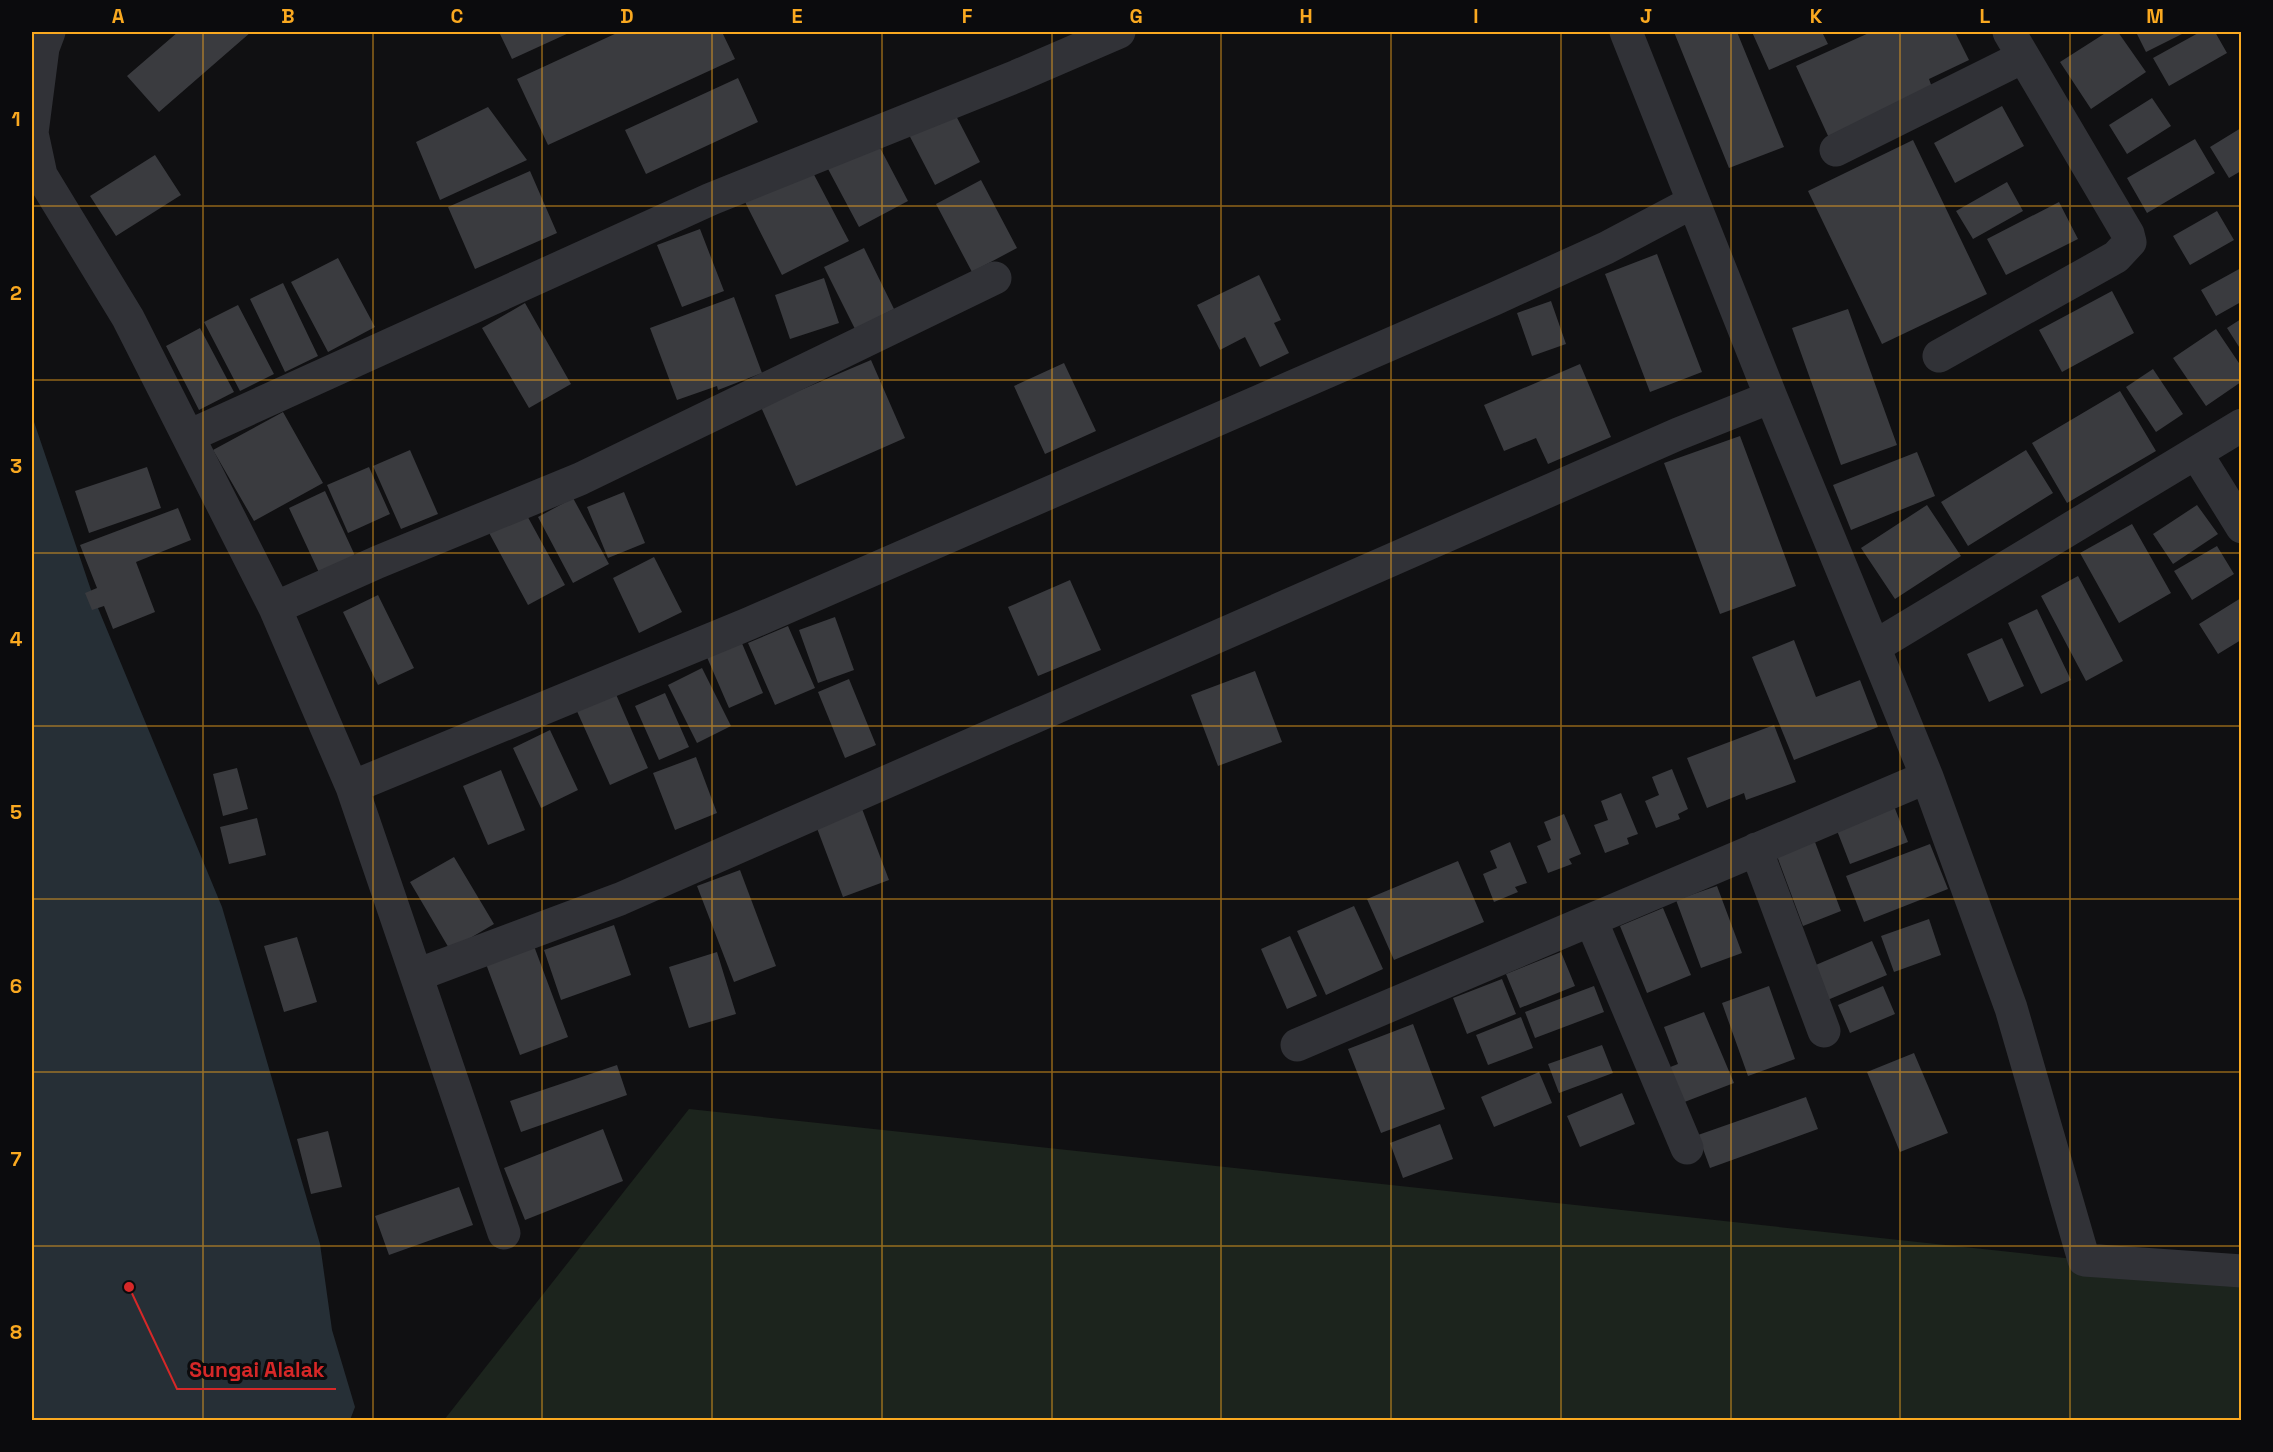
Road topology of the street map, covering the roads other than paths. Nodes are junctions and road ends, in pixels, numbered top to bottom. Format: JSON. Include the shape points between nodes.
{"nodes":[{"id":1,"x":49,"y":32,"type":"edge"},
{"id":2,"x":1119,"y":32,"type":"edge"},
{"id":3,"x":1626,"y":32,"type":"edge"},
{"id":4,"x":2016,"y":44,"type":"edge"},
{"id":5,"x":1836,"y":150,"type":"dead end"},
{"id":6,"x":1693,"y":202,"type":"junction"},
{"id":7,"x":995,"y":278,"type":"dead end"},
{"id":8,"x":1939,"y":356,"type":"dead end"},
{"id":9,"x":1771,"y":397,"type":"junction"},
{"id":10,"x":2241,"y":424,"type":"edge"},
{"id":11,"x":189,"y":436,"type":"junction"},
{"id":12,"x":2196,"y":453,"type":"junction"},
{"id":13,"x":2241,"y":527,"type":"edge"},
{"id":14,"x":274,"y":608,"type":"junction"},
{"id":15,"x":1874,"y":647,"type":"junction"},
{"id":16,"x":1927,"y":777,"type":"junction"},
{"id":17,"x":352,"y":787,"type":"junction"},
{"id":18,"x":1756,"y":849,"type":"junction"},
{"id":19,"x":1591,"y":920,"type":"junction"},
{"id":20,"x":417,"y":975,"type":"junction"},
{"id":21,"x":1824,"y":1031,"type":"dead end"},
{"id":22,"x":1297,"y":1045,"type":"dead end"},
{"id":23,"x":1687,"y":1148,"type":"dead end"},
{"id":24,"x":504,"y":1233,"type":"dead end"},
{"id":25,"x":2241,"y":1271,"type":"edge"}],
"edges":[{"from":1,"to":11,"type":"street","via":[[43,48],[32,133],[41,174],[128,318]]},
{"from":2,"to":11,"type":"street","via":[[711,199]]},
{"from":3,"to":6,"type":"street"},
{"from":4,"to":5,"type":"street"},
{"from":4,"to":8,"type":"street","via":[[2130,242],[2116,257]]},
{"from":6,"to":9,"type":"street"},
{"from":6,"to":17,"type":"street","via":[[1606,248],[1504,294],[770,615]]},
{"from":7,"to":14,"type":"street","via":[[580,479]]},
{"from":9,"to":15,"type":"street"},
{"from":9,"to":20,"type":"street","via":[[1678,434],[620,899]]},
{"from":10,"to":12,"type":"street"},
{"from":11,"to":14,"type":"street"},
{"from":12,"to":13,"type":"street"},
{"from":12,"to":15,"type":"street"},
{"from":14,"to":17,"type":"street"},
{"from":15,"to":16,"type":"street"},
{"from":16,"to":18,"type":"street"},
{"from":16,"to":25,"type":"street","via":[[2011,1008],[2084,1260]]},
{"from":17,"to":20,"type":"street"},
{"from":18,"to":19,"type":"street"},
{"from":18,"to":21,"type":"street"},
{"from":19,"to":22,"type":"street"},
{"from":19,"to":23,"type":"street"},
{"from":20,"to":24,"type":"street"}]}
